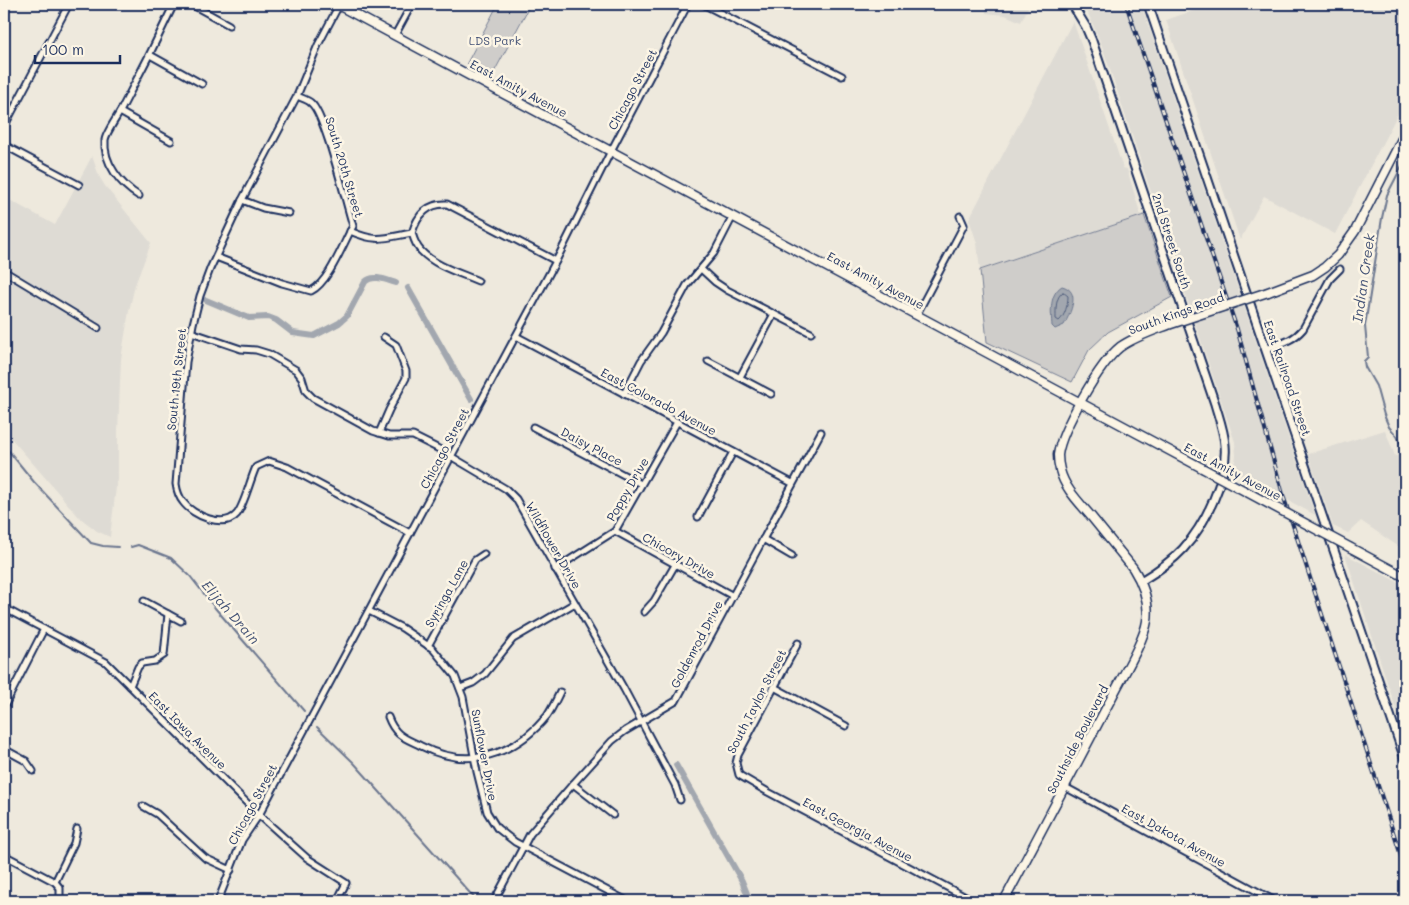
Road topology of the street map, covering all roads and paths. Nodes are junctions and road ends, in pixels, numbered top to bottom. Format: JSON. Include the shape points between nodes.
{"nodes":[{"id":1,"x":69,"y":4,"type":"edge"},
{"id":2,"x":174,"y":4,"type":"edge"},
{"id":3,"x":191,"y":4,"type":"edge"},
{"id":4,"x":338,"y":4,"type":"edge"},
{"id":5,"x":412,"y":4,"type":"edge"},
{"id":6,"x":688,"y":4,"type":"edge"},
{"id":7,"x":702,"y":4,"type":"edge"},
{"id":8,"x":1072,"y":4,"type":"edge"},
{"id":9,"x":1148,"y":4,"type":"edge"},
{"id":10,"x":229,"y":25,"type":"dead end"},
{"id":11,"x":395,"y":35,"type":"junction"},
{"id":12,"x":150,"y":54,"type":"junction"},
{"id":13,"x":842,"y":76,"type":"dead end"},
{"id":14,"x":202,"y":84,"type":"dead end"},
{"id":15,"x":297,"y":96,"type":"junction"},
{"id":16,"x":120,"y":112,"type":"junction"},
{"id":17,"x":4,"y":127,"type":"edge"},
{"id":18,"x":1405,"y":133,"type":"edge"},
{"id":19,"x":171,"y":141,"type":"dead end"},
{"id":20,"x":4,"y":144,"type":"edge"},
{"id":21,"x":611,"y":151,"type":"junction"},
{"id":22,"x":79,"y":185,"type":"dead end"},
{"id":23,"x":139,"y":196,"type":"dead end"},
{"id":24,"x":242,"y":200,"type":"junction"},
{"id":25,"x":289,"y":213,"type":"dead end"},
{"id":26,"x":733,"y":216,"type":"junction"},
{"id":27,"x":960,"y":216,"type":"dead end"},
{"id":28,"x":350,"y":231,"type":"junction"},
{"id":29,"x":412,"y":234,"type":"junction"},
{"id":30,"x":216,"y":257,"type":"junction"},
{"id":31,"x":556,"y":261,"type":"junction"},
{"id":32,"x":702,"y":268,"type":"junction"},
{"id":33,"x":1340,"y":269,"type":"dead end"},
{"id":34,"x":4,"y":271,"type":"edge"},
{"id":35,"x":478,"y":281,"type":"dead end"},
{"id":36,"x":774,"y":314,"type":"junction"},
{"id":37,"x":917,"y":314,"type":"junction"},
{"id":38,"x":98,"y":328,"type":"dead end"},
{"id":39,"x":191,"y":332,"type":"junction"},
{"id":40,"x":811,"y":333,"type":"dead end"},
{"id":41,"x":516,"y":336,"type":"junction"},
{"id":42,"x":384,"y":337,"type":"dead end"},
{"id":43,"x":1266,"y":349,"type":"junction"},
{"id":44,"x":708,"y":361,"type":"dead end"},
{"id":45,"x":740,"y":377,"type":"junction"},
{"id":46,"x":624,"y":394,"type":"junction"},
{"id":47,"x":771,"y":394,"type":"dead end"},
{"id":48,"x":1081,"y":402,"type":"junction"},
{"id":49,"x":677,"y":422,"type":"junction"},
{"id":50,"x":533,"y":427,"type":"dead end"},
{"id":51,"x":821,"y":432,"type":"dead end"},
{"id":52,"x":379,"y":433,"type":"junction"},
{"id":53,"x":734,"y":452,"type":"junction"},
{"id":54,"x":451,"y":457,"type":"junction"},
{"id":55,"x":792,"y":483,"type":"junction"},
{"id":56,"x":641,"y":484,"type":"junction"},
{"id":57,"x":698,"y":517,"type":"dead end"},
{"id":58,"x":614,"y":531,"type":"junction"},
{"id":59,"x":410,"y":533,"type":"junction"},
{"id":60,"x":763,"y":539,"type":"junction"},
{"id":61,"x":484,"y":554,"type":"dead end"},
{"id":62,"x":792,"y":556,"type":"dead end"},
{"id":63,"x":674,"y":565,"type":"junction"},
{"id":64,"x":555,"y":568,"type":"junction"},
{"id":65,"x":1405,"y":577,"type":"edge"},
{"id":66,"x":1141,"y":581,"type":"junction"},
{"id":67,"x":733,"y":596,"type":"junction"},
{"id":68,"x":144,"y":601,"type":"dead end"},
{"id":69,"x":575,"y":603,"type":"junction"},
{"id":70,"x":4,"y":608,"type":"edge"},
{"id":71,"x":369,"y":611,"type":"junction"},
{"id":72,"x":644,"y":612,"type":"dead end"},
{"id":73,"x":168,"y":614,"type":"junction"},
{"id":74,"x":182,"y":621,"type":"dead end"},
{"id":75,"x":44,"y":629,"type":"junction"},
{"id":76,"x":798,"y":643,"type":"dead end"},
{"id":77,"x":428,"y":646,"type":"junction"},
{"id":78,"x":130,"y":686,"type":"junction"},
{"id":79,"x":460,"y":688,"type":"junction"},
{"id":80,"x":774,"y":688,"type":"junction"},
{"id":81,"x":560,"y":692,"type":"dead end"},
{"id":82,"x":4,"y":707,"type":"edge"},
{"id":83,"x":388,"y":717,"type":"dead end"},
{"id":84,"x":641,"y":721,"type":"junction"},
{"id":85,"x":846,"y":726,"type":"dead end"},
{"id":86,"x":4,"y":749,"type":"edge"},
{"id":87,"x":474,"y":759,"type":"junction"},
{"id":88,"x":1405,"y":759,"type":"edge"},
{"id":89,"x":737,"y":770,"type":"joint"},
{"id":90,"x":33,"y":771,"type":"dead end"},
{"id":91,"x":573,"y":784,"type":"junction"},
{"id":92,"x":1065,"y":787,"type":"junction"},
{"id":93,"x":680,"y":800,"type":"dead end"},
{"id":94,"x":143,"y":806,"type":"dead end"},
{"id":95,"x":258,"y":814,"type":"junction"},
{"id":96,"x":614,"y":815,"type":"dead end"},
{"id":97,"x":77,"y":829,"type":"dead end"},
{"id":98,"x":523,"y":846,"type":"junction"},
{"id":99,"x":4,"y":855,"type":"edge"},
{"id":100,"x":231,"y":870,"type":"junction"},
{"id":101,"x":55,"y":882,"type":"junction"},
{"id":102,"x":60,"y":901,"type":"edge"},
{"id":103,"x":218,"y":901,"type":"edge"},
{"id":104,"x":337,"y":901,"type":"edge"},
{"id":105,"x":494,"y":901,"type":"edge"},
{"id":106,"x":626,"y":901,"type":"edge"},
{"id":107,"x":973,"y":901,"type":"edge"},
{"id":108,"x":1004,"y":901,"type":"edge"},
{"id":109,"x":1275,"y":901,"type":"edge"}],
"edges":[{"from":1,"to":17,"type":"street"},
{"from":2,"to":12,"type":"street"},
{"from":3,"to":10,"type":"street"},
{"from":4,"to":11,"type":"main road","name":"East Amity Avenue"},
{"from":4,"to":15,"type":"street","name":"South 19th Street"},
{"from":5,"to":11,"type":"street"},
{"from":6,"to":21,"type":"street","name":"Chicago Street"},
{"from":7,"to":13,"type":"street"},
{"from":8,"to":66,"type":"street","name":"2nd Street South","via":[[1092,40],[1215,404],[1225,444],[1225,462],[1218,490],[1195,534],[1184,549]]},
{"from":9,"to":43,"type":"street","name":"East Railroad Street"},
{"from":11,"to":21,"type":"main road","name":"East Amity Avenue"},
{"from":12,"to":14,"type":"street"},
{"from":12,"to":16,"type":"street"},
{"from":15,"to":24,"type":"street","name":"South 19th Street"},
{"from":15,"to":28,"type":"street","name":"South 20th Street","via":[[311,102],[318,112],[353,226]]},
{"from":16,"to":19,"type":"street"},
{"from":16,"to":23,"type":"street","via":[[105,139],[108,157],[115,173],[128,189]]},
{"from":18,"to":48,"type":"main road","name":"South Kings Road","bridge":true,"via":[[1354,230],[1326,267],[1268,292],[1133,339],[1098,370]]},
{"from":20,"to":22,"type":"street"},
{"from":21,"to":26,"type":"main road","name":"East Amity Avenue"},
{"from":21,"to":31,"type":"street","name":"Chicago Street"},
{"from":24,"to":25,"type":"street"},
{"from":24,"to":30,"type":"street","name":"South 19th Street"},
{"from":26,"to":32,"type":"street","via":[[714,253]]},
{"from":26,"to":37,"type":"main road","name":"East Amity Avenue"},
{"from":27,"to":37,"type":"street","via":[[964,225]]},
{"from":28,"to":29,"type":"street","via":[[366,238],[382,239]]},
{"from":28,"to":30,"type":"street","name":"South 20th Street","via":[[327,274],[311,291]]},
{"from":29,"to":31,"type":"street","via":[[421,213],[429,207],[446,204]]},
{"from":29,"to":35,"type":"street","via":[[421,252]]},
{"from":30,"to":39,"type":"street","name":"South 19th Street","via":[[200,296]]},
{"from":31,"to":41,"type":"street","name":"Chicago Street"},
{"from":32,"to":36,"type":"street","via":[[721,286]]},
{"from":32,"to":46,"type":"street","via":[[687,285]]},
{"from":33,"to":43,"type":"street","via":[[1330,279],[1297,336]]},
{"from":34,"to":38,"type":"street"},
{"from":36,"to":40,"type":"street"},
{"from":36,"to":45,"type":"street"},
{"from":37,"to":48,"type":"main road","name":"East Amity Avenue"},
{"from":39,"to":52,"type":"street","name":"Wildflower Drive","via":[[241,349],[269,354],[296,370],[306,391],[314,398]]},
{"from":39,"to":59,"type":"street","name":"South 19th Street","via":[[176,484],[178,494],[187,506],[210,520],[225,521],[236,514],[256,467],[269,461],[288,467]]},
{"from":41,"to":46,"type":"street","name":"East Colorado Avenue"},
{"from":41,"to":54,"type":"street","name":"Chicago Street"},
{"from":42,"to":52,"type":"street","via":[[396,345],[406,378]]},
{"from":43,"to":88,"type":"street","name":"East Railroad Street"},
{"from":44,"to":45,"type":"street"},
{"from":45,"to":47,"type":"street"},
{"from":46,"to":49,"type":"street","name":"East Colorado Avenue"},
{"from":48,"to":65,"type":"main road","name":"East Amity Avenue","bridge":true},
{"from":48,"to":66,"type":"main road","name":"South Kings Road","via":[[1065,432],[1058,456],[1060,471],[1068,489]]},
{"from":49,"to":53,"type":"street","name":"East Colorado Avenue"},
{"from":49,"to":56,"type":"street","name":"Poppy Drive"},
{"from":50,"to":56,"type":"street","name":"Daisy Place"},
{"from":51,"to":55,"type":"street","name":"Goldenrod Drive"},
{"from":52,"to":54,"type":"street","name":"Wildflower Drive","via":[[413,436]]},
{"from":53,"to":55,"type":"street","name":"East Colorado Avenue"},
{"from":53,"to":57,"type":"street"},
{"from":54,"to":59,"type":"street","name":"Chicago Street"},
{"from":54,"to":64,"type":"street","name":"Wildflower Drive","via":[[506,489],[516,499]]},
{"from":55,"to":60,"type":"street","name":"Goldenrod Drive"},
{"from":56,"to":58,"type":"street","name":"Poppy Drive"},
{"from":58,"to":63,"type":"street","name":"Chicory Drive"},
{"from":58,"to":64,"type":"street","name":"Poppy Drive"},
{"from":59,"to":71,"type":"street","name":"Chicago Street"},
{"from":60,"to":62,"type":"street"},
{"from":60,"to":67,"type":"street","name":"Goldenrod Drive"},
{"from":61,"to":77,"type":"street","name":"Syringa Lane","via":[[474,560]]},
{"from":63,"to":67,"type":"street","name":"Chicory Drive"},
{"from":63,"to":72,"type":"street","via":[[654,601]]},
{"from":64,"to":69,"type":"street","name":"Wildflower Drive"},
{"from":66,"to":92,"type":"main road","name":"Southside Boulevard","via":[[1147,610],[1142,636]]},
{"from":67,"to":84,"type":"street","name":"Goldenrod Drive","via":[[676,701]]},
{"from":68,"to":73,"type":"street"},
{"from":69,"to":79,"type":"street","via":[[513,640],[485,674]]},
{"from":69,"to":84,"type":"street","name":"Wildflower Drive"},
{"from":70,"to":75,"type":"street","name":"East Iowa Avenue"},
{"from":71,"to":77,"type":"street","name":"Sunflower Drive"},
{"from":71,"to":95,"type":"street","name":"Chicago Street"},
{"from":73,"to":74,"type":"street"},
{"from":73,"to":78,"type":"street","via":[[164,654],[155,662],[142,663]]},
{"from":75,"to":78,"type":"street","name":"East Iowa Avenue","via":[[106,662]]},
{"from":75,"to":82,"type":"street"},
{"from":76,"to":80,"type":"street","name":"South Taylor Street"},
{"from":77,"to":79,"type":"street","name":"Sunflower Drive","via":[[450,669]]},
{"from":78,"to":95,"type":"street","name":"East Iowa Avenue"},
{"from":79,"to":87,"type":"street","name":"Sunflower Drive"},
{"from":80,"to":85,"type":"street"},
{"from":80,"to":89,"type":"street","name":"South Taylor Street","via":[[738,755]]},
{"from":81,"to":87,"type":"street","via":[[548,715],[526,737],[494,754]]},
{"from":83,"to":87,"type":"street","via":[[392,728],[400,735],[436,754]]},
{"from":84,"to":91,"type":"street","name":"Goldenrod Drive","via":[[612,741]]},
{"from":84,"to":93,"type":"street","name":"Wildflower Drive","via":[[676,785]]},
{"from":86,"to":90,"type":"street","via":[[26,761]]},
{"from":87,"to":98,"type":"street","name":"Sunflower Drive","via":[[487,812],[497,828]]},
{"from":89,"to":107,"type":"street","name":"East Georgia Avenue","via":[[743,778],[768,792]]},
{"from":91,"to":96,"type":"street"},
{"from":91,"to":98,"type":"street","name":"Goldenrod Drive","via":[[541,819]]},
{"from":92,"to":108,"type":"main road","name":"Southside Boulevard"},
{"from":92,"to":109,"type":"street","name":"East Dakota Avenue"},
{"from":94,"to":100,"type":"street","via":[[158,814],[205,858]]},
{"from":95,"to":100,"type":"street","name":"Chicago Street","via":[[242,840]]},
{"from":95,"to":104,"type":"street","name":"East Iowa Avenue","via":[[307,858],[346,883]]},
{"from":97,"to":101,"type":"street","via":[[74,843]]},
{"from":98,"to":105,"type":"street","name":"Goldenrod Drive"},
{"from":98,"to":106,"type":"street","name":"Sunflower Drive"},
{"from":99,"to":101,"type":"street"},
{"from":100,"to":103,"type":"street","name":"Chicago Street"},
{"from":101,"to":102,"type":"street","via":[[60,888]]}]}
